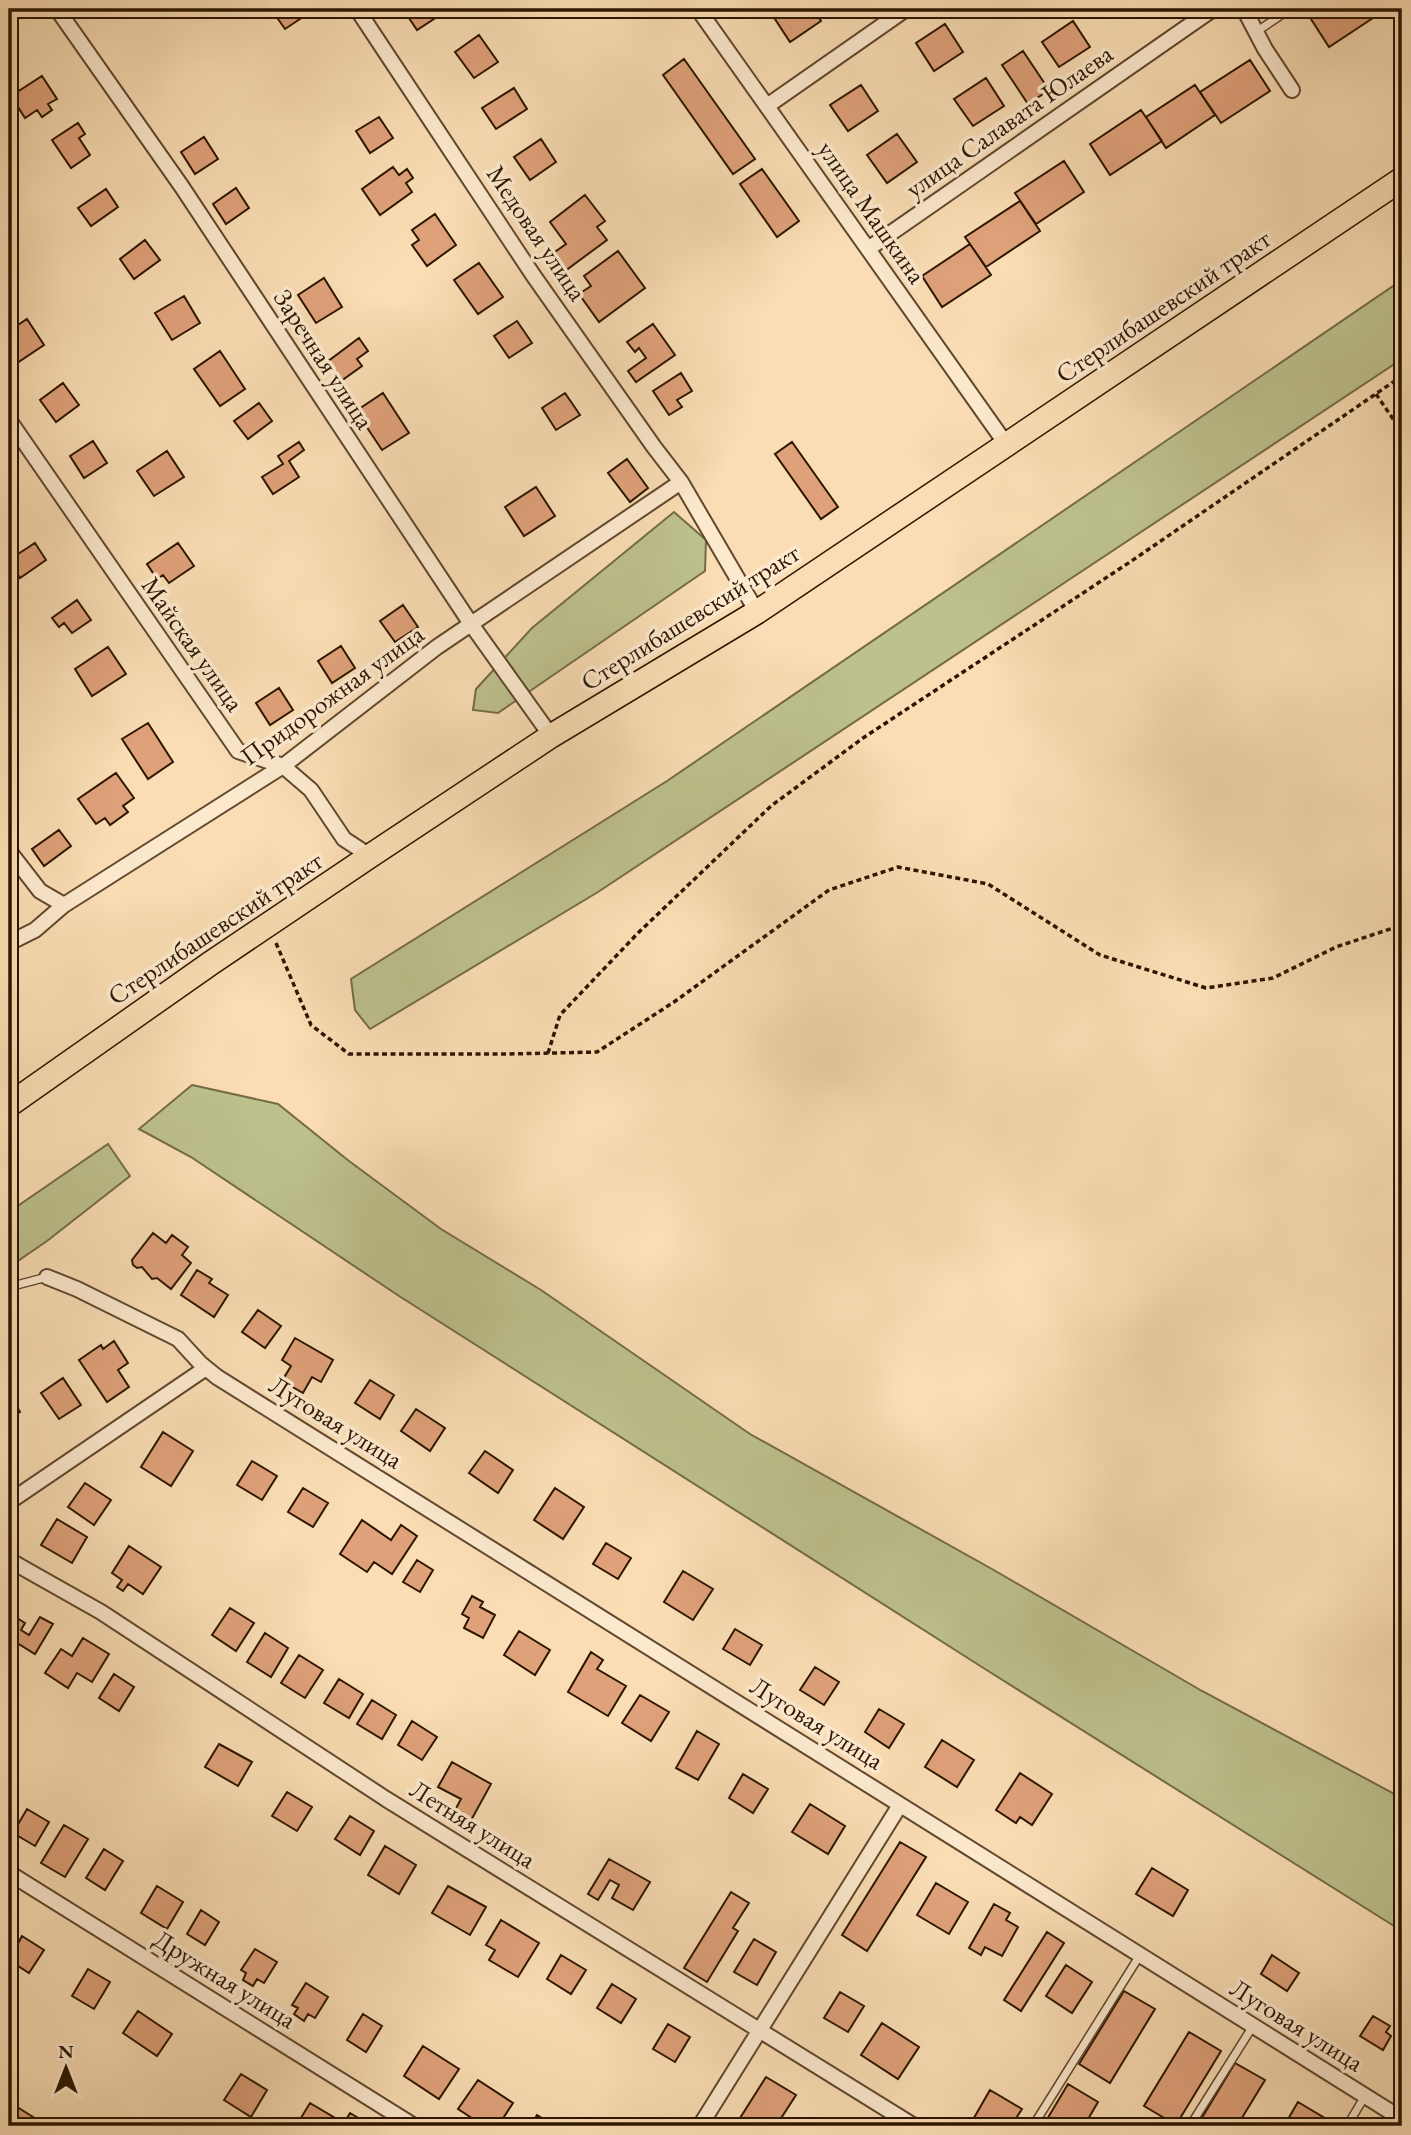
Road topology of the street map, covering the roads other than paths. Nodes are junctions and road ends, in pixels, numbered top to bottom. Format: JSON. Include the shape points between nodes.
{"nodes":[{"id":1,"x":57,"y":9,"type":"edge"},
{"id":2,"x":357,"y":9,"type":"edge"},
{"id":3,"x":698,"y":9,"type":"edge"},
{"id":4,"x":905,"y":9,"type":"edge"},
{"id":5,"x":1213,"y":9,"type":"edge"},
{"id":6,"x":1244,"y":9,"type":"edge"},
{"id":7,"x":1290,"y":9,"type":"edge"},
{"id":8,"x":1255,"y":32,"type":"junction"},
{"id":9,"x":1292,"y":90,"type":"dead end"},
{"id":10,"x":767,"y":106,"type":"junction"},
{"id":11,"x":1402,"y":179,"type":"edge"},
{"id":12,"x":868,"y":249,"type":"junction"},
{"id":13,"x":9,"y":421,"type":"edge"},
{"id":14,"x":1006,"y":444,"type":"junction"},
{"id":15,"x":681,"y":482,"type":"junction"},
{"id":16,"x":757,"y":611,"type":"junction"},
{"id":17,"x":471,"y":624,"type":"junction"},
{"id":18,"x":551,"y":736,"type":"junction"},
{"id":19,"x":282,"y":766,"type":"junction"},
{"id":20,"x":9,"y":850,"type":"edge"},
{"id":21,"x":370,"y":856,"type":"junction"},
{"id":22,"x":64,"y":905,"type":"junction"},
{"id":23,"x":9,"y":943,"type":"edge"},
{"id":24,"x":9,"y":1105,"type":"edge"},
{"id":25,"x":47,"y":1277,"type":"joint"},
{"id":26,"x":9,"y":1287,"type":"edge"},
{"id":27,"x":206,"y":1368,"type":"junction"},
{"id":28,"x":9,"y":1502,"type":"edge"},
{"id":29,"x":9,"y":1560,"type":"edge"},
{"id":30,"x":900,"y":1805,"type":"junction"},
{"id":31,"x":9,"y":1873,"type":"edge"},
{"id":32,"x":1140,"y":1955,"type":"junction"},
{"id":33,"x":1253,"y":2026,"type":"junction"},
{"id":34,"x":760,"y":2029,"type":"junction"},
{"id":35,"x":1365,"y":2096,"type":"junction"},
{"id":36,"x":1402,"y":2119,"type":"edge"},
{"id":37,"x":414,"y":2126,"type":"edge"},
{"id":38,"x":700,"y":2126,"type":"edge"},
{"id":39,"x":914,"y":2126,"type":"edge"},
{"id":40,"x":1033,"y":2126,"type":"edge"},
{"id":41,"x":1190,"y":2126,"type":"edge"},
{"id":42,"x":1347,"y":2126,"type":"edge"}],
"edges":[{"from":1,"to":17,"type":"street","name":"Заречная улица","via":[[182,187]]},
{"from":2,"to":15,"type":"street","name":"Медовая улица","via":[[533,275]]},
{"from":3,"to":10,"type":"street","name":"улица Машкина"},
{"from":4,"to":10,"type":"street"},
{"from":5,"to":12,"type":"street","name":"улица Салавата Юлаева"},
{"from":6,"to":8,"type":"street"},
{"from":7,"to":8,"type":"lane"},
{"from":8,"to":9,"type":"street"},
{"from":10,"to":12,"type":"street","name":"улица Машкина"},
{"from":11,"to":14,"type":"main road","name":"Стерлибашевский тракт"},
{"from":12,"to":14,"type":"street","name":"улица Машкина"},
{"from":13,"to":19,"type":"street","name":"Майская улица","via":[[237,751]]},
{"from":14,"to":16,"type":"main road","name":"Стерлибашевский тракт"},
{"from":15,"to":16,"type":"street","name":"Медовая улица"},
{"from":15,"to":17,"type":"street","name":"Придорожная улица"},
{"from":16,"to":18,"type":"main road","name":"Стерлибашевский тракт"},
{"from":17,"to":18,"type":"street","name":"Заречная улица"},
{"from":17,"to":19,"type":"street","name":"Придорожная улица"},
{"from":18,"to":21,"type":"main road","name":"Стерлибашевский тракт"},
{"from":19,"to":21,"type":"street","name":"Майская улица","via":[[311,790],[344,839]]},
{"from":19,"to":22,"type":"street","name":"Придорожная улица"},
{"from":20,"to":22,"type":"street","via":[[40,891]]},
{"from":21,"to":24,"type":"main road","name":"Стерлибашевский тракт"},
{"from":22,"to":23,"type":"street","name":"Придорожная улица","via":[[35,930]]},
{"from":25,"to":26,"type":"lane"},
{"from":25,"to":27,"type":"street","name":"Луговая улица","via":[[178,1339]]},
{"from":27,"to":28,"type":"street"},
{"from":27,"to":30,"type":"street","name":"Луговая улица"},
{"from":29,"to":34,"type":"street","name":"Летняя улица","via":[[101,1612],[386,1799]]},
{"from":30,"to":32,"type":"street","name":"Луговая улица"},
{"from":30,"to":34,"type":"street"},
{"from":31,"to":37,"type":"street","name":"Дружная улица"},
{"from":32,"to":33,"type":"street","name":"Луговая улица"},
{"from":32,"to":40,"type":"lane"},
{"from":33,"to":35,"type":"street","name":"Луговая улица"},
{"from":33,"to":41,"type":"lane"},
{"from":34,"to":38,"type":"street"},
{"from":34,"to":39,"type":"street","name":"Летняя улица"},
{"from":35,"to":36,"type":"street","name":"Луговая улица"},
{"from":35,"to":42,"type":"lane"}]}
